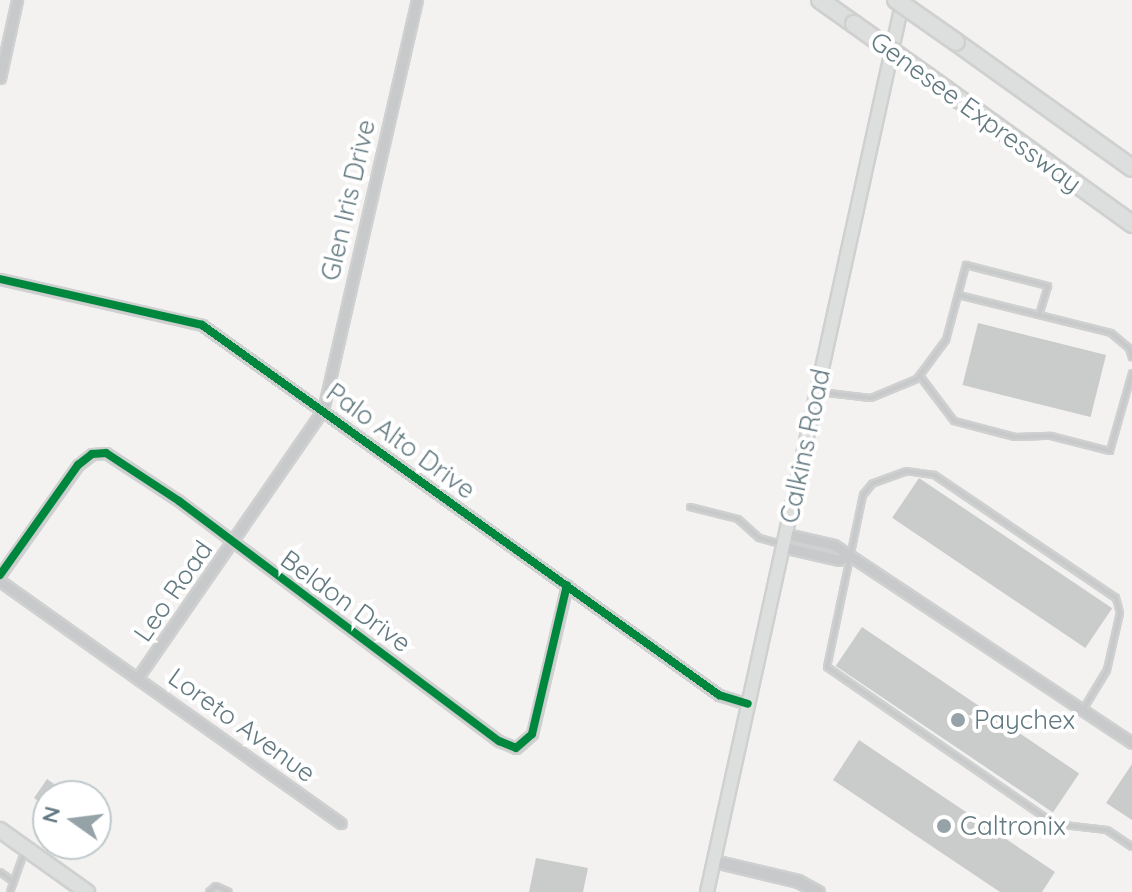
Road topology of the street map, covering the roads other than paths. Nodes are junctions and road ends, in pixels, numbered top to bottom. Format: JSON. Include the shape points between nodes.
{"nodes":[{"id":1,"x":17,"y":0,"type":"edge"},
{"id":2,"x":417,"y":0,"type":"edge"},
{"id":3,"x":820,"y":0,"type":"edge"},
{"id":4,"x":896,"y":0,"type":"edge"},
{"id":5,"x":903,"y":0,"type":"edge"},
{"id":6,"x":0,"y":78,"type":"edge"},
{"id":7,"x":1132,"y":168,"type":"edge"},
{"id":8,"x":1132,"y":224,"type":"edge"},
{"id":9,"x":0,"y":279,"type":"edge"},
{"id":10,"x":958,"y":295,"type":"junction"},
{"id":11,"x":1039,"y":315,"type":"junction"},
{"id":12,"x":1132,"y":358,"type":"edge"},
{"id":13,"x":1132,"y":373,"type":"edge"},
{"id":14,"x":920,"y":376,"type":"junction"},
{"id":15,"x":817,"y":392,"type":"junction"},
{"id":16,"x":323,"y":410,"type":"junction"},
{"id":17,"x":690,"y":507,"type":"dead end"},
{"id":18,"x":784,"y":542,"type":"junction"},
{"id":19,"x":230,"y":544,"type":"junction"},
{"id":20,"x":850,"y":555,"type":"junction"},
{"id":21,"x":0,"y":578,"type":"edge"},
{"id":22,"x":567,"y":585,"type":"junction"},
{"id":23,"x":138,"y":677,"type":"junction"},
{"id":24,"x":748,"y":704,"type":"junction"},
{"id":25,"x":1082,"y":710,"type":"junction"},
{"id":26,"x":1132,"y":743,"type":"edge"},
{"id":27,"x":341,"y":823,"type":"dead end"},
{"id":28,"x":0,"y":830,"type":"edge"},
{"id":29,"x":1132,"y":847,"type":"edge"},
{"id":30,"x":25,"y":848,"type":"junction"},
{"id":31,"x":714,"y":861,"type":"junction"},
{"id":32,"x":1,"y":874,"type":"edge"},
{"id":33,"x":15,"y":882,"type":"junction"},
{"id":34,"x":10,"y":892,"type":"edge"},
{"id":35,"x":87,"y":892,"type":"edge"},
{"id":36,"x":209,"y":892,"type":"edge"},
{"id":37,"x":229,"y":892,"type":"edge"},
{"id":38,"x":707,"y":892,"type":"edge"},
{"id":39,"x":818,"y":892,"type":"edge"}],
"edges":[{"from":1,"to":6,"type":"street"},
{"from":2,"to":16,"type":"street","name":"Glen Iris Drive"},
{"from":3,"to":8,"type":"highway","name":"Genesee Expressway","bridge":true},
{"from":4,"to":7,"type":"highway","name":"Genesee Expressway","bridge":true},
{"from":5,"to":15,"type":"main road","name":"Calkins Road"},
{"from":9,"to":16,"type":"street","name":"Palo Alto Drive","via":[[189,319]]},
{"from":10,"to":11,"type":"lane"},
{"from":10,"to":11,"type":"lane","via":[[966,265],[1048,286]]},
{"from":10,"to":14,"type":"lane","via":[[946,340]]},
{"from":11,"to":12,"type":"lane","via":[[1111,333],[1129,348]]},
{"from":13,"to":14,"type":"lane","via":[[1110,451],[1051,436],[1015,437],[954,421]]},
{"from":14,"to":15,"type":"lane","via":[[897,391],[871,398]]},
{"from":15,"to":18,"type":"main road","name":"Calkins Road"},
{"from":16,"to":19,"type":"street","name":"Leo Road"},
{"from":16,"to":22,"type":"street","name":"Palo Alto Drive"},
{"from":17,"to":18,"type":"lane","via":[[738,519],[759,538]]},
{"from":18,"to":20,"type":"street","via":[[839,560]]},
{"from":18,"to":24,"type":"main road","name":"Calkins Road"},
{"from":19,"to":21,"type":"street","name":"Beldon Drive","via":[[123,461],[98,452],[78,465]]},
{"from":19,"to":22,"type":"street","name":"Beldon Drive","via":[[499,741],[516,748],[532,734]]},
{"from":19,"to":23,"type":"street","name":"Leo Road"},
{"from":20,"to":25,"type":"street"},
{"from":20,"to":25,"type":"lane","via":[[863,495],[872,484],[907,471],[934,475],[1116,598],[1120,613],[1107,670]]},
{"from":20,"to":29,"type":"lane","via":[[827,661],[831,671],[1055,824],[1107,830]]},
{"from":21,"to":23,"type":"street","name":"Loreto Avenue"},
{"from":22,"to":24,"type":"street","name":"Palo Alto Drive","via":[[719,695]]},
{"from":23,"to":27,"type":"street","name":"Loreto Avenue"},
{"from":24,"to":31,"type":"main road","name":"Calkins Road"},
{"from":25,"to":26,"type":"street"},
{"from":28,"to":30,"type":"main road"},
{"from":30,"to":33,"type":"lane"},
{"from":30,"to":35,"type":"main road"},
{"from":31,"to":38,"type":"main road","name":"Calkins Road"},
{"from":31,"to":39,"type":"street","via":[[798,881]]},
{"from":32,"to":33,"type":"lane"},
{"from":33,"to":34,"type":"lane"},
{"from":36,"to":37,"type":"lane","via":[[216,886]]}]}
